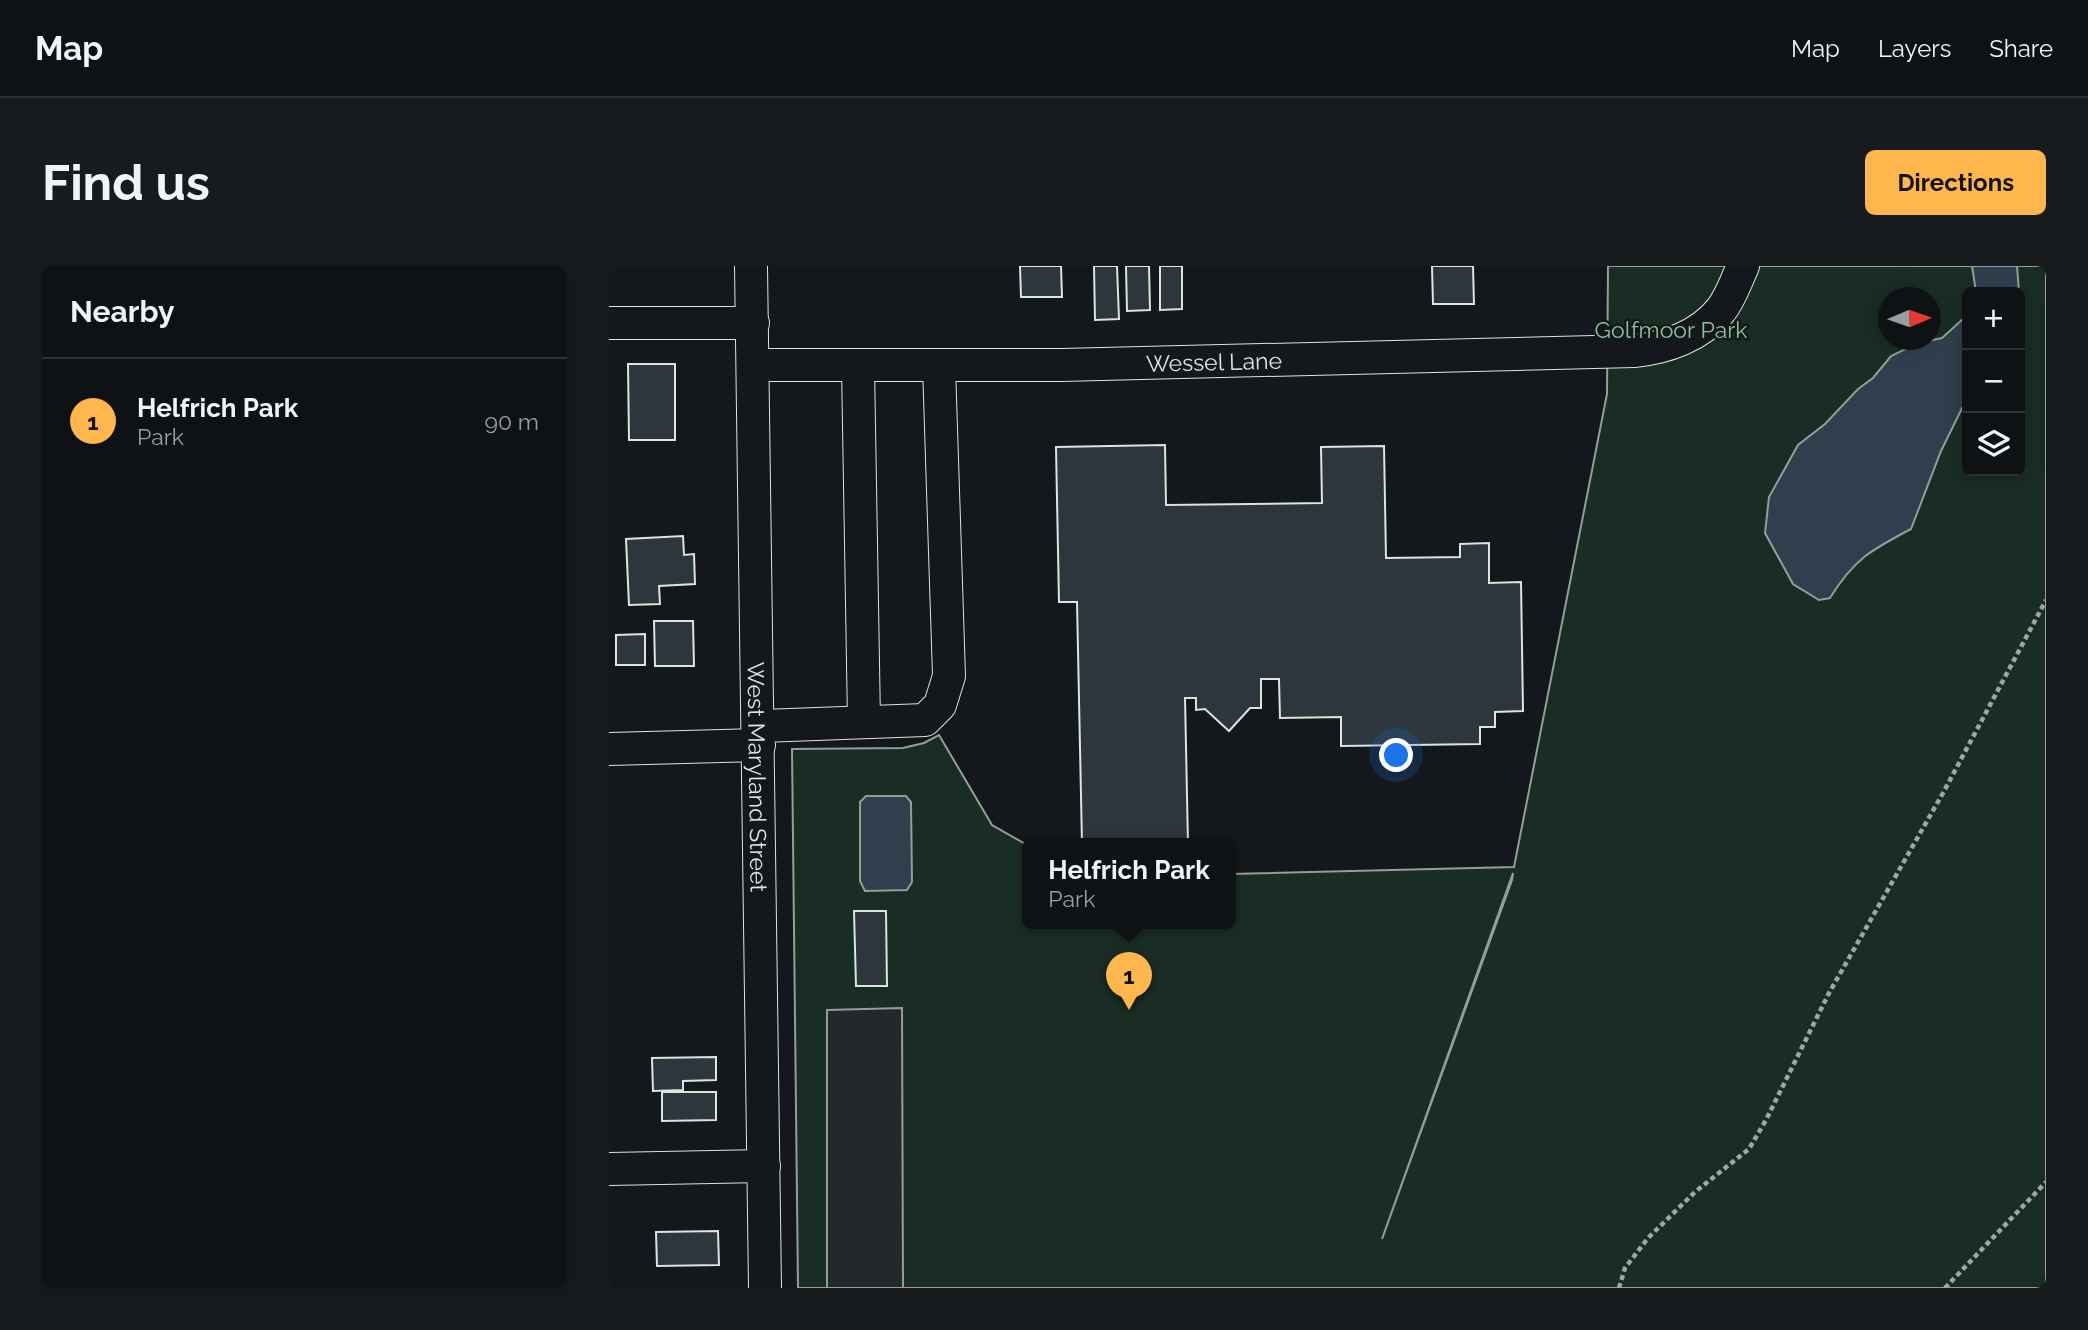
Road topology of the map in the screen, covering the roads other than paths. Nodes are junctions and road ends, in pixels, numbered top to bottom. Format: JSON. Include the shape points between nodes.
{"nodes":[{"id":1,"x":751,"y":266,"type":"edge"},
{"id":2,"x":1743,"y":266,"type":"edge"},
{"id":3,"x":609,"y":323,"type":"edge"},
{"id":4,"x":753,"y":323,"type":"junction"},
{"id":5,"x":754,"y":365,"type":"junction"},
{"id":6,"x":858,"y":366,"type":"junction"},
{"id":7,"x":939,"y":366,"type":"junction"},
{"id":8,"x":864,"y":722,"type":"junction"},
{"id":9,"x":759,"y":735,"type":"junction"},
{"id":10,"x":609,"y":748,"type":"edge"},
{"id":11,"x":764,"y":1166,"type":"junction"},
{"id":12,"x":609,"y":1169,"type":"edge"},
{"id":13,"x":765,"y":1288,"type":"edge"}],
"edges":[{"from":1,"to":4,"type":"street","name":"West Maryland Street"},
{"from":2,"to":7,"type":"street","name":"Wessel Lane","via":[[1730,296],[1706,324],[1660,348]]},
{"from":3,"to":4,"type":"street"},
{"from":4,"to":5,"type":"street","name":"West Maryland Street"},
{"from":5,"to":6,"type":"street","name":"Wessel Lane"},
{"from":5,"to":9,"type":"street","name":"West Maryland Street"},
{"from":6,"to":7,"type":"street","name":"Wessel Lane"},
{"from":6,"to":8,"type":"street"},
{"from":7,"to":8,"type":"street","via":[[949,676],[940,705],[925,720]]},
{"from":8,"to":9,"type":"street"},
{"from":9,"to":10,"type":"street"},
{"from":9,"to":11,"type":"street","name":"West Maryland Street"},
{"from":11,"to":12,"type":"street"},
{"from":11,"to":13,"type":"street","name":"West Maryland Street"}]}
